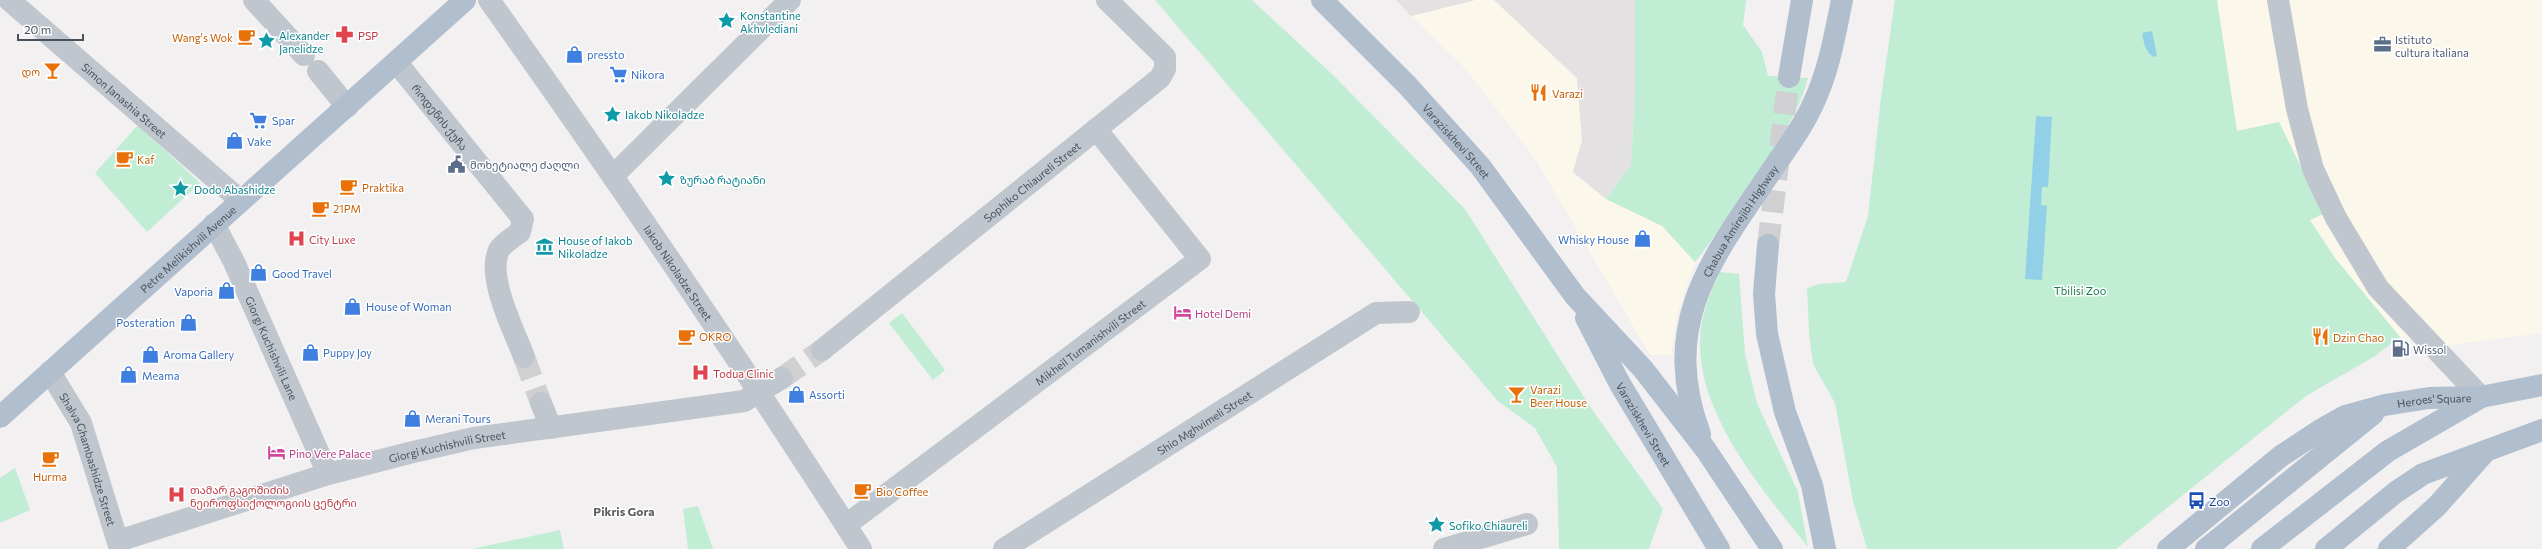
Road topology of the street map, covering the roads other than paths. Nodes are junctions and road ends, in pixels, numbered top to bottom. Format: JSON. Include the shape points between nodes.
{"nodes":[{"id":1,"x":9,"y":0,"type":"edge"},
{"id":2,"x":254,"y":0,"type":"edge"},
{"id":3,"x":465,"y":0,"type":"edge"},
{"id":4,"x":489,"y":0,"type":"edge"},
{"id":5,"x":790,"y":0,"type":"edge"},
{"id":6,"x":1108,"y":0,"type":"edge"},
{"id":7,"x":1322,"y":0,"type":"edge"},
{"id":8,"x":1802,"y":0,"type":"edge"},
{"id":9,"x":1842,"y":0,"type":"edge"},
{"id":10,"x":2278,"y":0,"type":"edge"},
{"id":11,"x":304,"y":56,"type":"dead end"},
{"id":12,"x":397,"y":62,"type":"junction"},
{"id":13,"x":318,"y":72,"type":"dead end"},
{"id":14,"x":1789,"y":77,"type":"tunnel mouth"},
{"id":15,"x":347,"y":106,"type":"junction"},
{"id":16,"x":1096,"y":129,"type":"junction"},
{"id":17,"x":613,"y":176,"type":"junction"},
{"id":18,"x":240,"y":200,"type":"junction"},
{"id":19,"x":214,"y":224,"type":"junction"},
{"id":20,"x":1768,"y":245,"type":"tunnel mouth"},
{"id":21,"x":1575,"y":296,"type":"junction"},
{"id":22,"x":1409,"y":312,"type":"dead end"},
{"id":23,"x":822,"y":350,"type":"tunnel mouth"},
{"id":24,"x":524,"y":357,"type":"tunnel mouth"},
{"id":25,"x":50,"y":372,"type":"junction"},
{"id":26,"x":782,"y":378,"type":"tunnel mouth"},
{"id":27,"x":2542,"y":385,"type":"edge"},
{"id":28,"x":760,"y":392,"type":"junction"},
{"id":29,"x":2481,"y":397,"type":"junction"},
{"id":30,"x":542,"y":403,"type":"tunnel mouth"},
{"id":31,"x":2385,"y":405,"type":"junction"},
{"id":32,"x":0,"y":417,"type":"edge"},
{"id":33,"x":551,"y":428,"type":"junction"},
{"id":34,"x":2542,"y":430,"type":"edge"},
{"id":35,"x":1706,"y":450,"type":"junction"},
{"id":36,"x":2485,"y":451,"type":"junction"},
{"id":37,"x":328,"y":474,"type":"junction"},
{"id":38,"x":1527,"y":524,"type":"dead end"},
{"id":39,"x":846,"y":525,"type":"junction"},
{"id":40,"x":119,"y":545,"type":"edge"},
{"id":41,"x":861,"y":549,"type":"edge"},
{"id":42,"x":1004,"y":549,"type":"edge"},
{"id":43,"x":1444,"y":549,"type":"edge"},
{"id":44,"x":1719,"y":549,"type":"edge"},
{"id":45,"x":1772,"y":549,"type":"edge"},
{"id":46,"x":1825,"y":549,"type":"edge"},
{"id":47,"x":2168,"y":549,"type":"edge"},
{"id":48,"x":2206,"y":549,"type":"edge"},
{"id":49,"x":2262,"y":549,"type":"edge"},
{"id":50,"x":2326,"y":549,"type":"edge"},
{"id":51,"x":2389,"y":549,"type":"edge"}],
"edges":[{"from":1,"to":18,"type":"street","name":"Simon Janashia Street"},
{"from":2,"to":11,"type":"street"},
{"from":3,"to":12,"type":"main road","name":"Petre Melikishvili Avenue"},
{"from":4,"to":17,"type":"street","name":"Iakob Nikoladze Street"},
{"from":5,"to":17,"type":"street"},
{"from":6,"to":16,"type":"street","name":"Sophiko Chiaureli Street","via":[[1166,57],[1165,68],[1160,78]]},
{"from":7,"to":21,"type":"main road","name":"Varaziskhevi Street","via":[[1407,85],[1480,166]]},
{"from":8,"to":14,"type":"main road"},
{"from":9,"to":35,"type":"main road","name":"Chabua Amirejibi Highway","via":[[1829,60],[1814,102],[1791,143],[1725,240],[1695,297],[1689,319],[1685,369],[1693,415]]},
{"from":10,"to":29,"type":"street","via":[[2297,109],[2313,169],[2336,218],[2378,288]]},
{"from":12,"to":15,"type":"main road","name":"Petre Melikishvili Avenue"},
{"from":12,"to":24,"type":"street","name":"როდენის ქუჩა","via":[[523,218],[520,232],[500,248],[494,264],[498,286]]},
{"from":13,"to":15,"type":"street"},
{"from":15,"to":18,"type":"main road","name":"Petre Melikishvili Avenue"},
{"from":16,"to":23,"type":"street","name":"Sophiko Chiaureli Street","via":[[850,330]]},
{"from":16,"to":39,"type":"street","name":"Mikheil Tumanishvili Street","via":[[1200,259]]},
{"from":17,"to":28,"type":"street","name":"Iakob Nikoladze Street"},
{"from":18,"to":19,"type":"main road","name":"Petre Melikishvili Avenue"},
{"from":19,"to":25,"type":"main road","name":"Petre Melikishvili Avenue"},
{"from":19,"to":37,"type":"street","name":"Giorgi Kuchishvili Lane","via":[[234,262]]},
{"from":20,"to":46,"type":"main road","via":[[1764,294],[1767,334],[1785,412],[1812,485]]},
{"from":21,"to":35,"type":"main road","name":"Varaziskhevi Street","via":[[1643,369]]},
{"from":21,"to":44,"type":"main road","name":"Varaziskhevi Street","via":[[1620,384]]},
{"from":22,"to":42,"type":"street","name":"Shio Mghvimeli Street","via":[[1376,313]]},
{"from":25,"to":32,"type":"main road","name":"Petre Melikishvili Avenue"},
{"from":25,"to":40,"type":"street","name":"Shalva Ghambashidze Street","via":[[81,423]]},
{"from":26,"to":28,"type":"street"},
{"from":27,"to":29,"type":"main road"},
{"from":28,"to":33,"type":"street","name":"Giorgi Kuchishvili Street","via":[[744,400]]},
{"from":28,"to":39,"type":"street","name":"Iakob Nikoladze Street"},
{"from":29,"to":31,"type":"main road","name":"Heroes' Square","via":[[2429,398]]},
{"from":29,"to":49,"type":"main road","name":"Heroes' Square","via":[[2388,451]]},
{"from":30,"to":33,"type":"street"},
{"from":31,"to":47,"type":"main road","name":"Heroes' Square","via":[[2345,416],[2302,442],[2281,456]]},
{"from":31,"to":48,"type":"main road"},
{"from":33,"to":37,"type":"street","name":"Giorgi Kuchishvili Street","via":[[474,438]]},
{"from":34,"to":36,"type":"main road"},
{"from":35,"to":45,"type":"main road"},
{"from":36,"to":50,"type":"main road","via":[[2424,474],[2396,492]]},
{"from":36,"to":51,"type":"main road","via":[[2437,506]]},
{"from":37,"to":40,"type":"street","name":"Giorgi Kuchishvili Street"},
{"from":38,"to":43,"type":"street"},
{"from":39,"to":41,"type":"street","name":"Iakob Nikoladze Street"}]}
